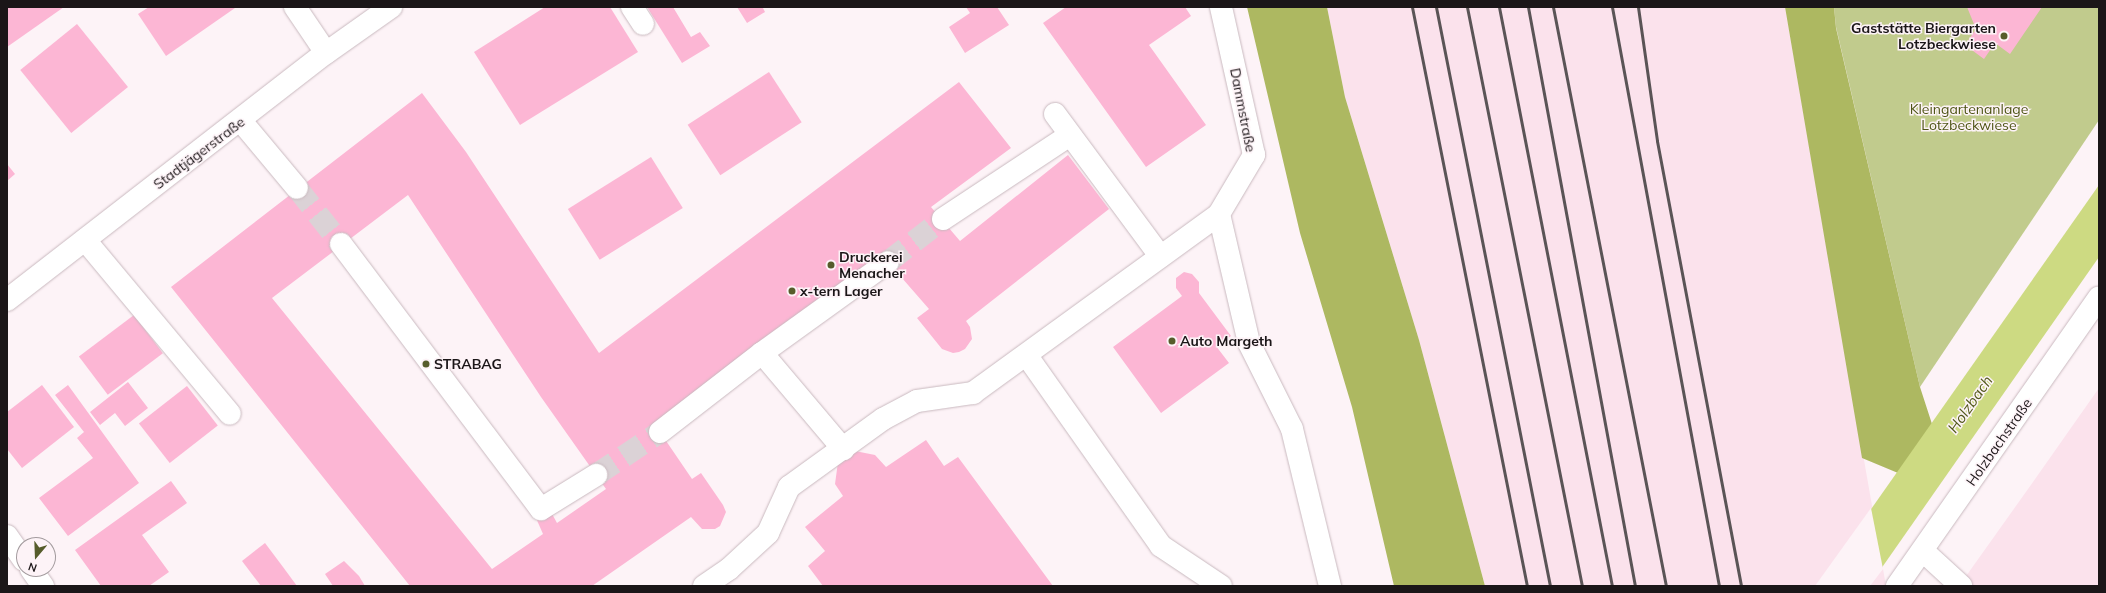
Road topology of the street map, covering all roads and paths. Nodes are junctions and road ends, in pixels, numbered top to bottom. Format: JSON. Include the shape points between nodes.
{"nodes":[{"id":1,"x":295,"y":7,"type":"edge"},
{"id":2,"x":391,"y":7,"type":"edge"},
{"id":3,"x":1221,"y":7,"type":"edge"},
{"id":4,"x":326,"y":53,"type":"junction"},
{"id":5,"x":1055,"y":114,"type":"dead end"},
{"id":6,"x":241,"y":121,"type":"junction"},
{"id":7,"x":1070,"y":135,"type":"junction"},
{"id":8,"x":297,"y":188,"type":"tunnel mouth"},
{"id":9,"x":1219,"y":214,"type":"junction"},
{"id":10,"x":943,"y":218,"type":"tunnel mouth"},
{"id":11,"x":85,"y":240,"type":"junction"},
{"id":12,"x":341,"y":244,"type":"tunnel mouth"},
{"id":13,"x":1160,"y":256,"type":"junction"},
{"id":14,"x":888,"y":262,"type":"tunnel mouth"},
{"id":15,"x":2099,"y":298,"type":"edge"},
{"id":16,"x":7,"y":300,"type":"edge"},
{"id":17,"x":762,"y":353,"type":"junction"},
{"id":18,"x":1027,"y":356,"type":"junction"},
{"id":19,"x":230,"y":414,"type":"dead end"},
{"id":20,"x":660,"y":432,"type":"tunnel mouth"},
{"id":21,"x":844,"y":449,"type":"junction"},
{"id":22,"x":596,"y":474,"type":"tunnel mouth"},
{"id":23,"x":7,"y":536,"type":"edge"},
{"id":24,"x":16,"y":549,"type":"edge"},
{"id":25,"x":1923,"y":551,"type":"junction"},
{"id":26,"x":37,"y":577,"type":"edge"},
{"id":27,"x":43,"y":586,"type":"edge"},
{"id":28,"x":704,"y":586,"type":"edge"},
{"id":29,"x":1221,"y":586,"type":"edge"},
{"id":30,"x":1330,"y":586,"type":"edge"},
{"id":31,"x":1897,"y":586,"type":"edge"},
{"id":32,"x":1961,"y":586,"type":"edge"}],
"edges":[{"from":1,"to":4,"type":"street"},
{"from":2,"to":4,"type":"street","name":"Stadtjägerstraße"},
{"from":3,"to":9,"type":"street","name":"Dammstraße","via":[[1254,155]]},
{"from":4,"to":6,"type":"street","name":"Stadtjägerstraße"},
{"from":5,"to":7,"type":"street"},
{"from":6,"to":8,"type":"street"},
{"from":6,"to":11,"type":"street","name":"Stadtjägerstraße"},
{"from":7,"to":10,"type":"street"},
{"from":7,"to":13,"type":"street"},
{"from":9,"to":13,"type":"street","name":"Dammstraße"},
{"from":9,"to":30,"type":"street","via":[[1249,343],[1292,429]]},
{"from":11,"to":16,"type":"street","name":"Stadtjägerstraße"},
{"from":11,"to":19,"type":"street"},
{"from":12,"to":22,"type":"street","via":[[541,509]]},
{"from":13,"to":18,"type":"street","name":"Dammstraße"},
{"from":14,"to":17,"type":"street"},
{"from":15,"to":25,"type":"street","name":"Holzbachstraße"},
{"from":17,"to":20,"type":"street"},
{"from":17,"to":21,"type":"street"},
{"from":18,"to":21,"type":"street","name":"Dammstraße","via":[[973,393],[917,401],[883,419]]},
{"from":18,"to":29,"type":"street","via":[[1161,546]]},
{"from":21,"to":28,"type":"street","name":"Dammstraße","via":[[790,487],[768,533],[729,569]]},
{"from":23,"to":24,"type":"street"},
{"from":25,"to":31,"type":"street","name":"Holzbachstraße"},
{"from":25,"to":32,"type":"street"},
{"from":26,"to":27,"type":"street"}]}
